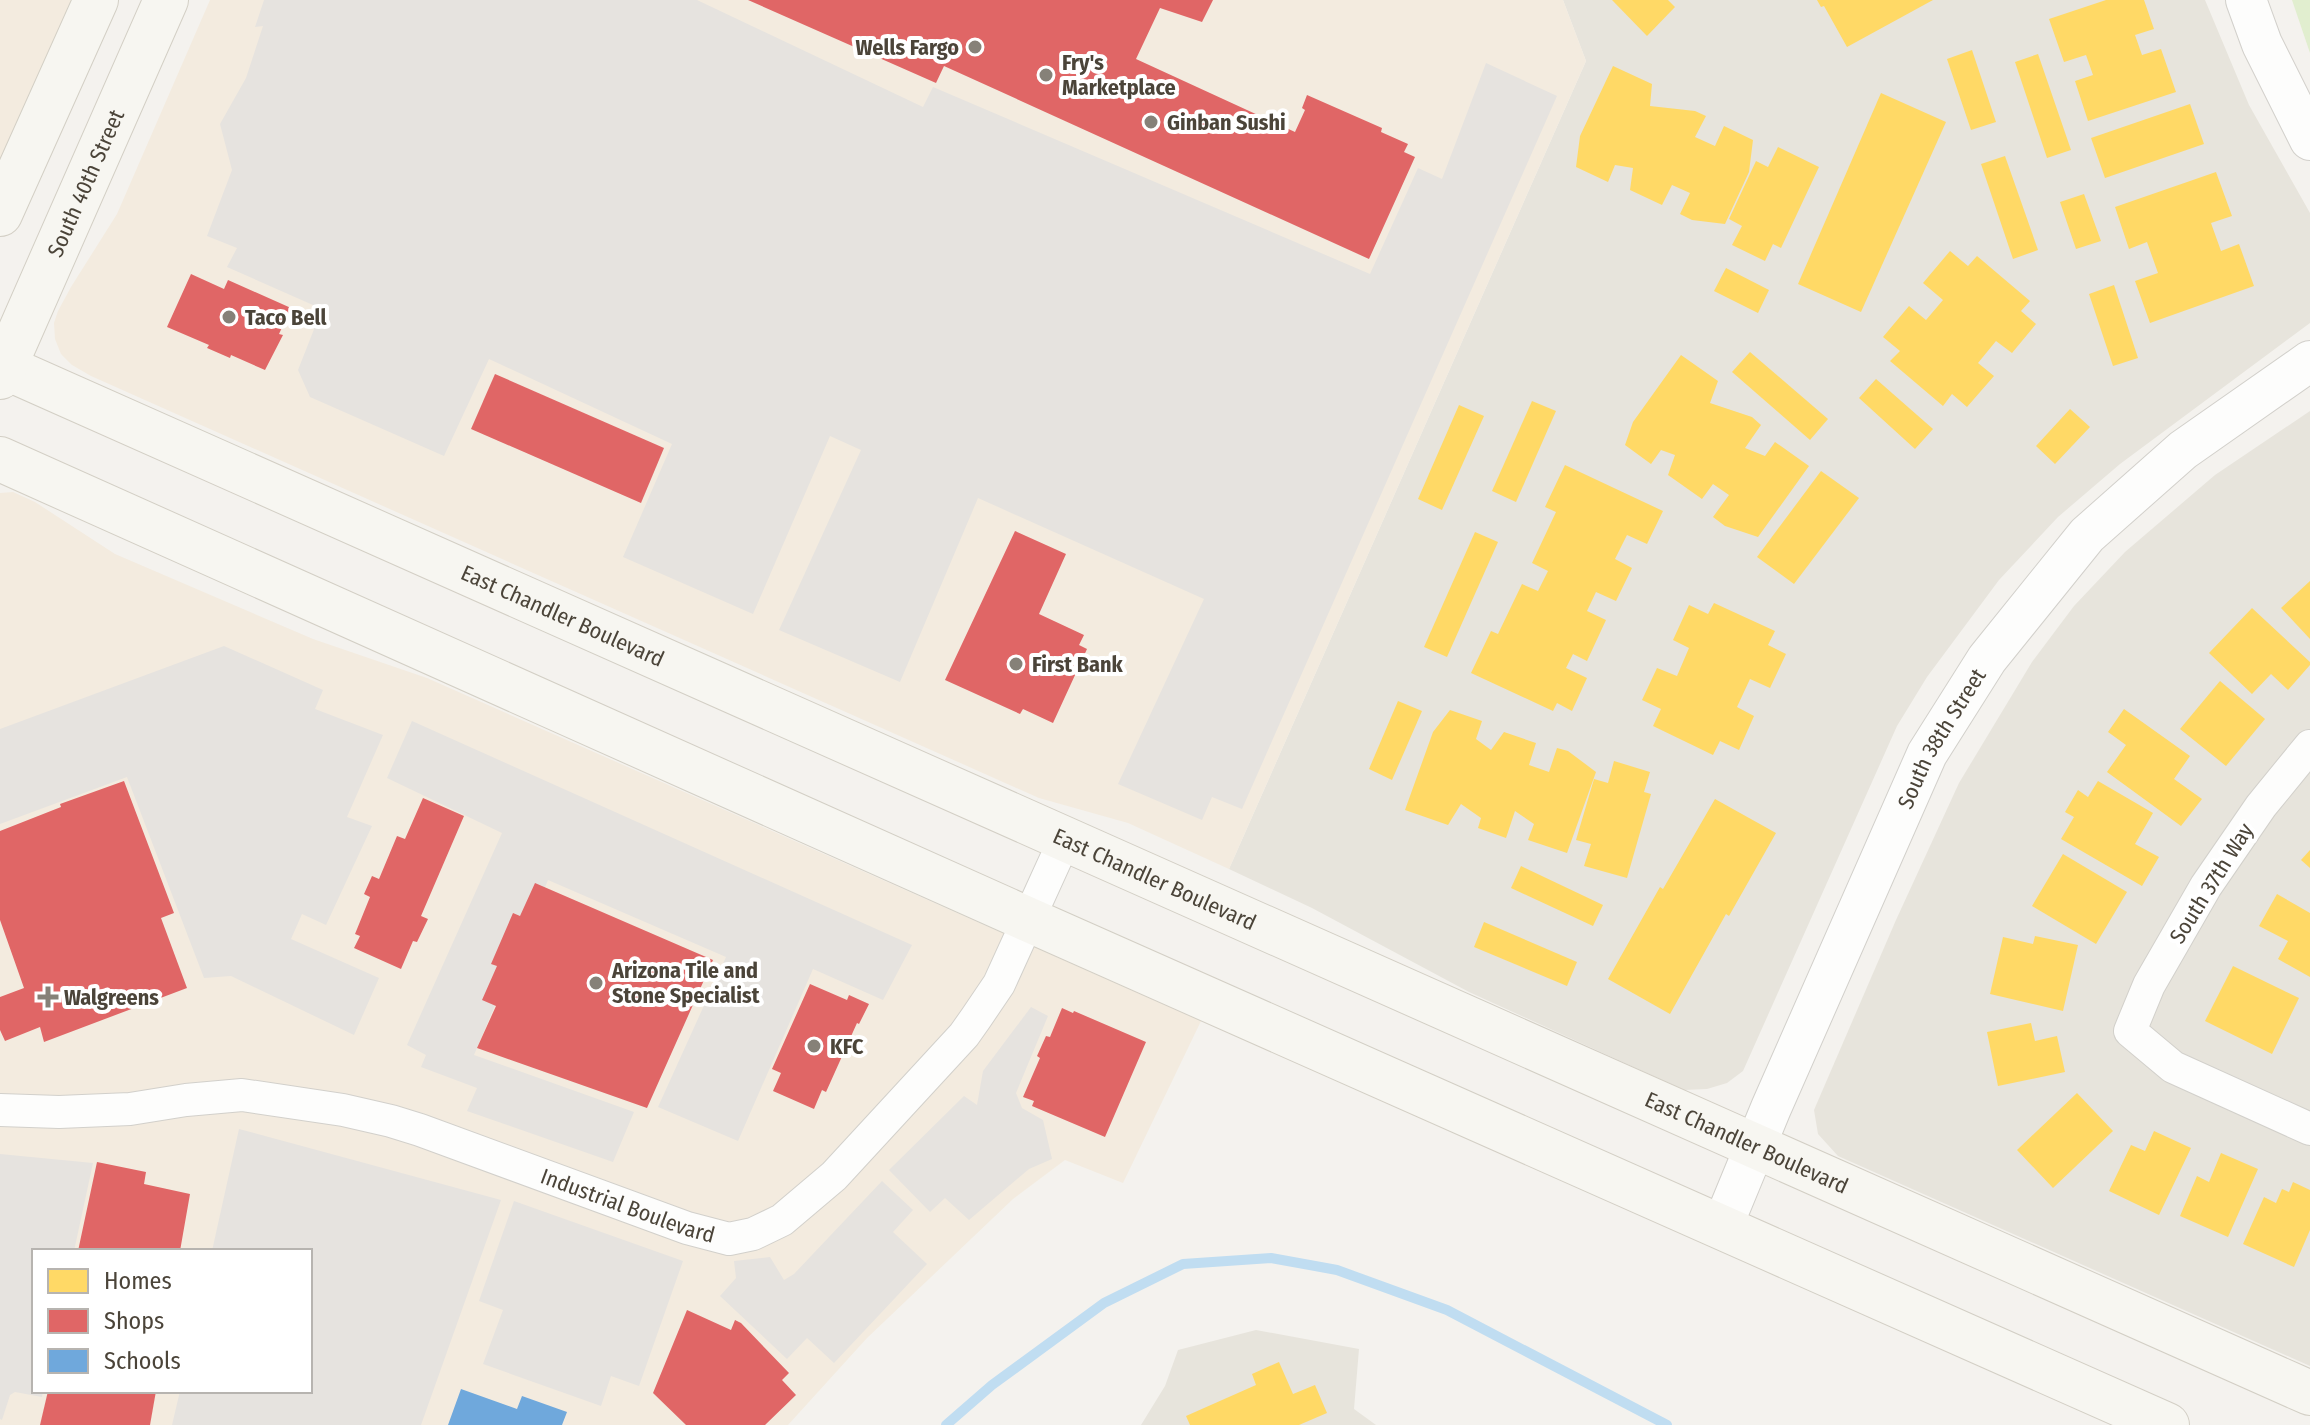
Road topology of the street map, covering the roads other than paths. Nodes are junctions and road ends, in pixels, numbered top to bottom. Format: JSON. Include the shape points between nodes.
{"nodes":[{"id":1,"x":96,"y":0,"type":"edge"},
{"id":2,"x":166,"y":0,"type":"edge"},
{"id":3,"x":2246,"y":0,"type":"edge"},
{"id":4,"x":2310,"y":140,"type":"edge"},
{"id":5,"x":0,"y":214,"type":"edge"},
{"id":6,"x":2310,"y":361,"type":"edge"},
{"id":7,"x":1,"y":369,"type":"edge"},
{"id":8,"x":0,"y":459,"type":"edge"},
{"id":9,"x":2310,"y":746,"type":"edge"},
{"id":10,"x":1065,"y":839,"type":"junction"},
{"id":11,"x":1027,"y":919,"type":"junction"},
{"id":12,"x":0,"y":1110,"type":"edge"},
{"id":13,"x":2310,"y":1129,"type":"edge"},
{"id":14,"x":1755,"y":1144,"type":"junction"},
{"id":15,"x":1722,"y":1227,"type":"junction"},
{"id":16,"x":2310,"y":1393,"type":"edge"},
{"id":17,"x":2167,"y":1425,"type":"edge"}],
"edges":[{"from":1,"to":5,"type":"main road"},
{"from":2,"to":7,"type":"main road","name":"South 40th Street"},
{"from":3,"to":4,"type":"street"},
{"from":6,"to":14,"type":"street","name":"South 38th Street","via":[[2183,450],[2087,535],[1987,659],[1927,754]]},
{"from":7,"to":10,"type":"main road","name":"East Chandler Boulevard"},
{"from":8,"to":11,"type":"main road"},
{"from":9,"to":13,"type":"street","name":"South 37th Way","via":[[2206,886],[2149,985],[2130,1031],[2173,1067]]},
{"from":10,"to":11,"type":"street","name":"Industrial Boulevard"},
{"from":10,"to":14,"type":"main road","name":"East Chandler Boulevard"},
{"from":11,"to":12,"type":"street","name":"Industrial Boulevard","via":[[999,984],[964,1035],[844,1165],[782,1220],[729,1239],[420,1130],[343,1110],[242,1095],[130,1109]]},
{"from":11,"to":15,"type":"main road"},
{"from":14,"to":15,"type":"street","name":"South 38th Street"},
{"from":14,"to":16,"type":"main road","name":"East Chandler Boulevard"},
{"from":15,"to":17,"type":"main road"}]}
